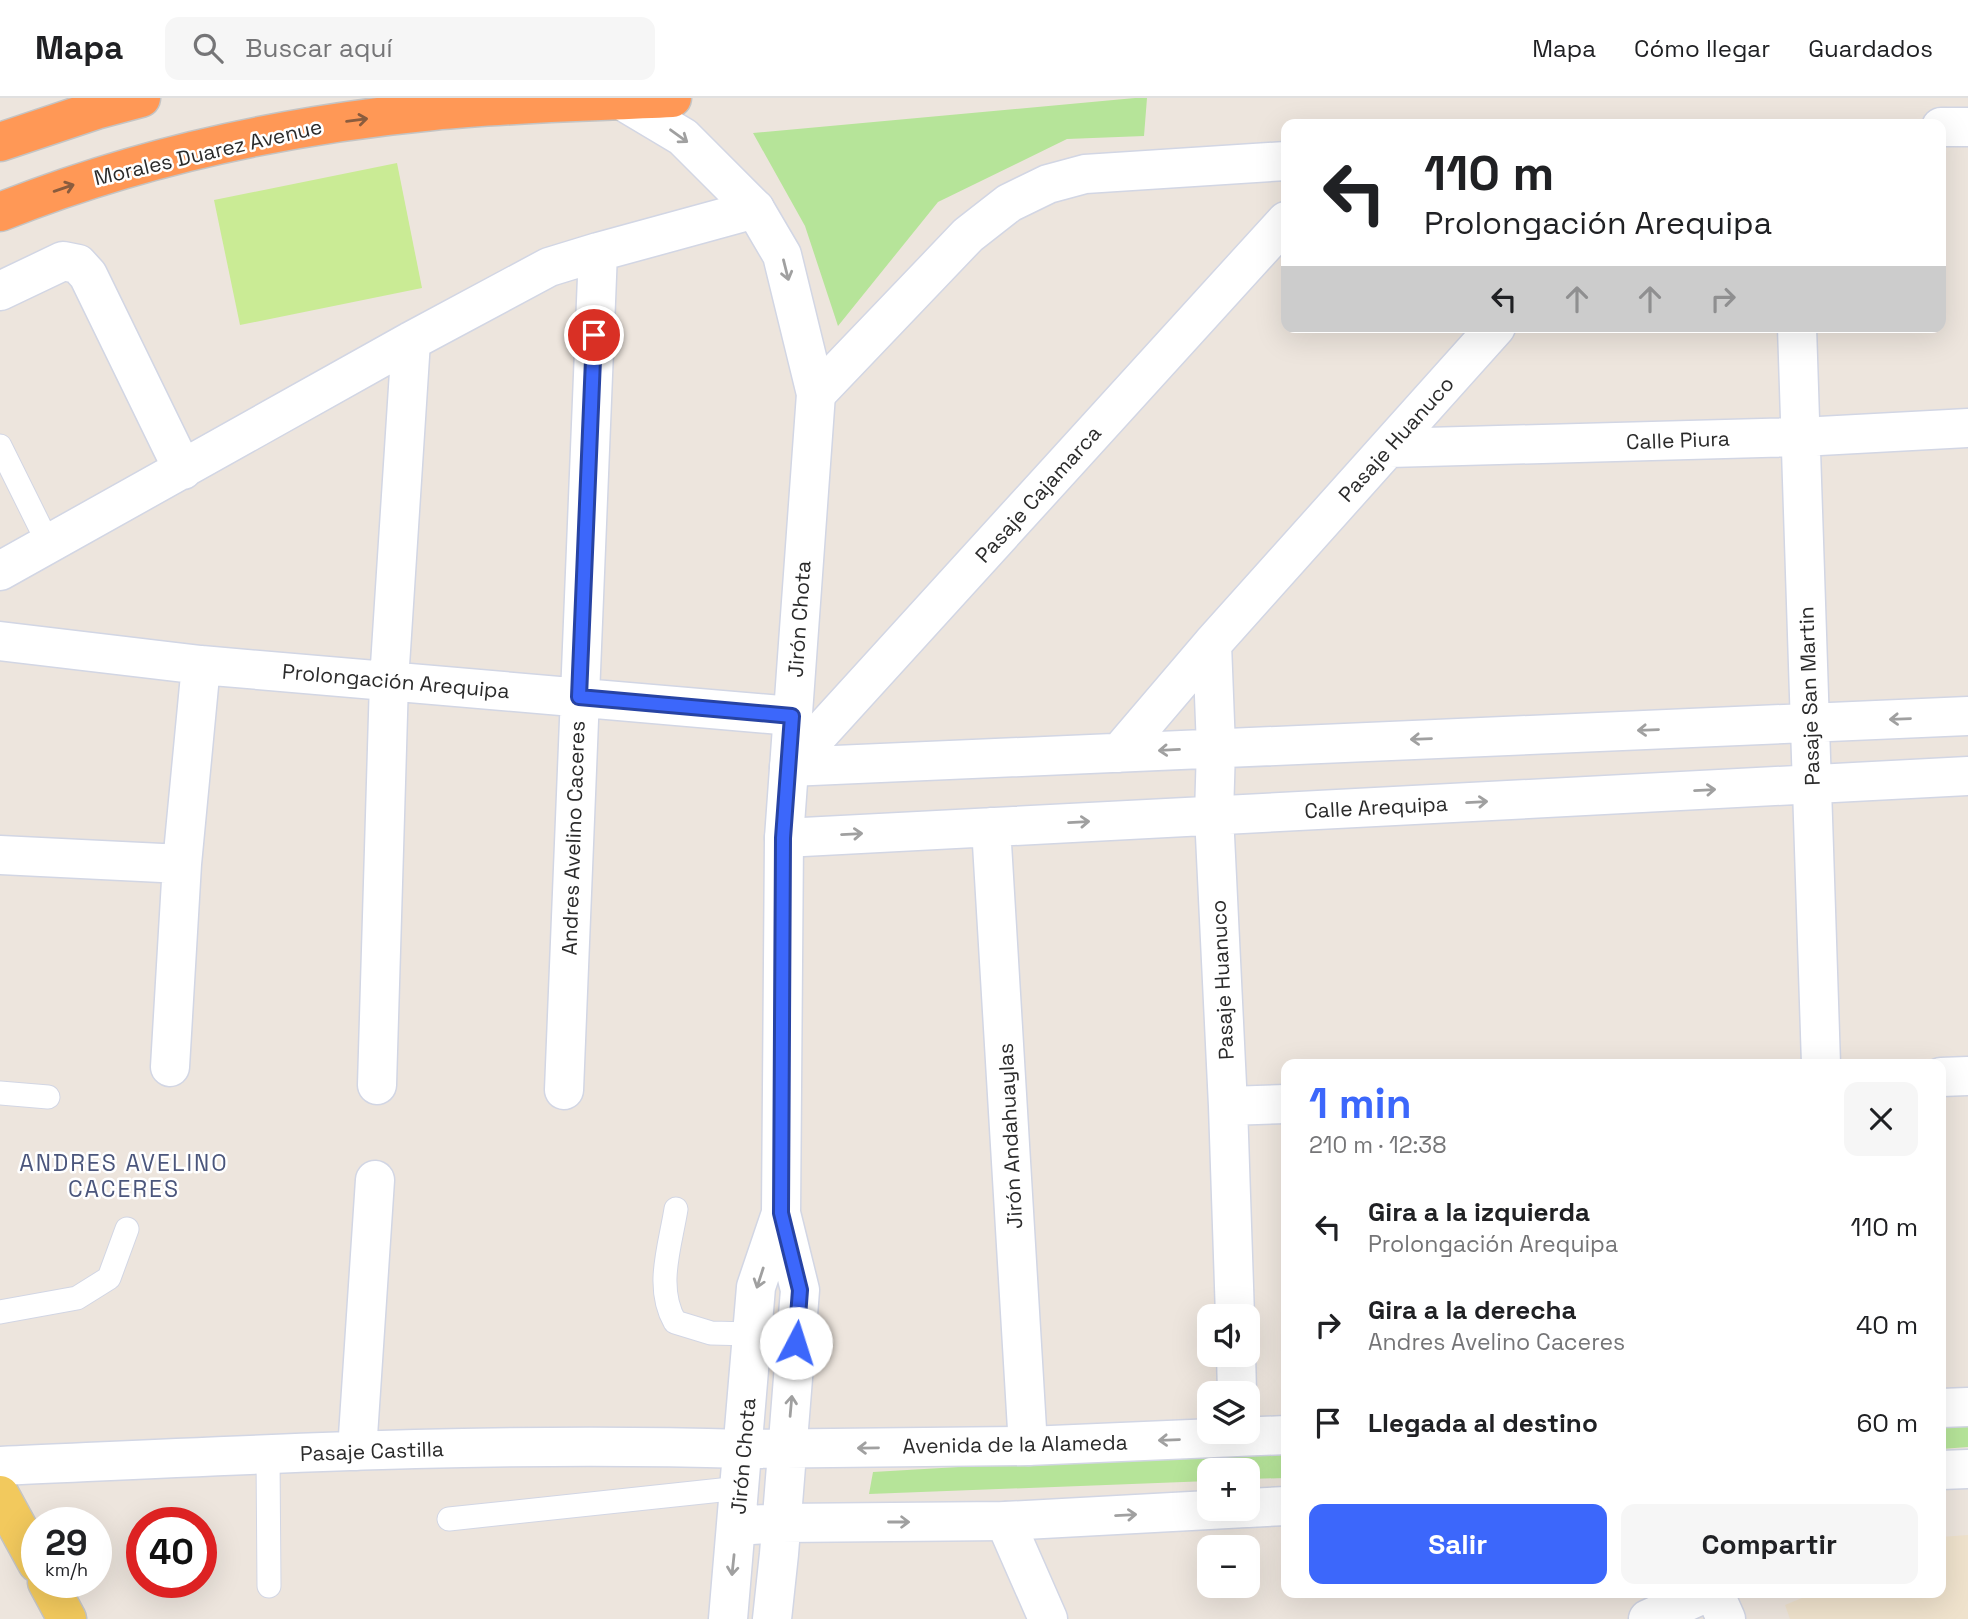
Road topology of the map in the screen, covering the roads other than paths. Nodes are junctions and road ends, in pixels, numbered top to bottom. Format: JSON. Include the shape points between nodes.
{"nodes":[{"id":1,"x":141,"y":98,"type":"edge"},
{"id":2,"x":672,"y":98,"type":"edge"},
{"id":3,"x":621,"y":100,"type":"junction"},
{"id":4,"x":1946,"y":127,"type":"edge"},
{"id":5,"x":1968,"y":127,"type":"edge"},
{"id":6,"x":0,"y":142,"type":"edge"},
{"id":7,"x":1281,"y":161,"type":"edge"},
{"id":8,"x":755,"y":209,"type":"junction"},
{"id":9,"x":0,"y":212,"type":"edge"},
{"id":10,"x":1281,"y":226,"type":"edge"},
{"id":11,"x":598,"y":251,"type":"junction"},
{"id":12,"x":0,"y":291,"type":"edge"},
{"id":13,"x":1491,"y":333,"type":"edge"},
{"id":14,"x":1797,"y":333,"type":"edge"},
{"id":15,"x":411,"y":341,"type":"junction"},
{"id":16,"x":816,"y":394,"type":"junction"},
{"id":17,"x":1968,"y":428,"type":"edge"},
{"id":18,"x":1801,"y":437,"type":"junction"},
{"id":19,"x":0,"y":446,"type":"edge"},
{"id":20,"x":1389,"y":448,"type":"junction"},
{"id":21,"x":183,"y":470,"type":"junction"},
{"id":22,"x":49,"y":545,"type":"junction"},
{"id":23,"x":0,"y":571,"type":"edge"},
{"id":24,"x":0,"y":641,"type":"edge"},
{"id":25,"x":1212,"y":644,"type":"junction"},
{"id":26,"x":201,"y":665,"type":"junction"},
{"id":27,"x":389,"y":681,"type":"junction"},
{"id":28,"x":579,"y":697,"type":"junction"},
{"id":29,"x":792,"y":716,"type":"junction"},
{"id":30,"x":1968,"y":716,"type":"edge"},
{"id":31,"x":1810,"y":723,"type":"junction"},
{"id":32,"x":1216,"y":748,"type":"junction"},
{"id":33,"x":1119,"y":753,"type":"junction"},
{"id":34,"x":789,"y":767,"type":"junction"},
{"id":35,"x":1968,"y":776,"type":"edge"},
{"id":36,"x":1812,"y":784,"type":"junction"},
{"id":37,"x":1214,"y":815,"type":"junction"},
{"id":38,"x":991,"y":827,"type":"junction"},
{"id":39,"x":783,"y":838,"type":"junction"},
{"id":40,"x":0,"y":855,"type":"edge"},
{"id":41,"x":182,"y":864,"type":"junction"},
{"id":42,"x":1821,"y":1059,"type":"edge"},
{"id":43,"x":170,"y":1067,"type":"dead end"},
{"id":44,"x":1968,"y":1076,"type":"edge"},
{"id":45,"x":1946,"y":1077,"type":"edge"},
{"id":46,"x":377,"y":1085,"type":"dead end"},
{"id":47,"x":564,"y":1090,"type":"dead end"},
{"id":48,"x":0,"y":1093,"type":"edge"},
{"id":49,"x":48,"y":1097,"type":"dead end"},
{"id":50,"x":1281,"y":1104,"type":"edge"},
{"id":51,"x":1228,"y":1106,"type":"junction"},
{"id":52,"x":375,"y":1180,"type":"dead end"},
{"id":53,"x":676,"y":1209,"type":"dead end"},
{"id":54,"x":781,"y":1213,"type":"junction"},
{"id":55,"x":127,"y":1229,"type":"dead end"},
{"id":56,"x":1235,"y":1304,"type":"edge"},
{"id":57,"x":0,"y":1312,"type":"edge"},
{"id":58,"x":752,"y":1334,"type":"junction"},
{"id":59,"x":1968,"y":1407,"type":"edge"},
{"id":60,"x":1946,"y":1408,"type":"edge"},
{"id":61,"x":1260,"y":1434,"type":"edge"},
{"id":62,"x":1281,"y":1435,"type":"edge"},
{"id":63,"x":1197,"y":1436,"type":"edge"},
{"id":64,"x":1028,"y":1446,"type":"junction"},
{"id":65,"x":744,"y":1448,"type":"junction"},
{"id":66,"x":787,"y":1449,"type":"junction"},
{"id":67,"x":357,"y":1451,"type":"junction"},
{"id":68,"x":268,"y":1455,"type":"junction"},
{"id":69,"x":0,"y":1466,"type":"edge"},
{"id":70,"x":1968,"y":1469,"type":"edge"},
{"id":71,"x":1946,"y":1470,"type":"edge"},
{"id":72,"x":740,"y":1488,"type":"junction"},
{"id":73,"x":0,"y":1495,"type":"edge"},
{"id":74,"x":1281,"y":1506,"type":"edge"},
{"id":75,"x":1260,"y":1507,"type":"edge"},
{"id":76,"x":1197,"y":1511,"type":"edge"},
{"id":77,"x":449,"y":1519,"type":"dead end"},
{"id":78,"x":1005,"y":1521,"type":"junction"},
{"id":79,"x":781,"y":1523,"type":"junction"},
{"id":80,"x":737,"y":1526,"type":"junction"},
{"id":81,"x":21,"y":1534,"type":"edge"},
{"id":82,"x":269,"y":1586,"type":"dead end"},
{"id":83,"x":56,"y":1598,"type":"edge"},
{"id":84,"x":1695,"y":1598,"type":"edge"},
{"id":85,"x":1717,"y":1598,"type":"edge"},
{"id":86,"x":67,"y":1619,"type":"edge"},
{"id":87,"x":728,"y":1619,"type":"edge"},
{"id":88,"x":772,"y":1619,"type":"edge"},
{"id":89,"x":1048,"y":1619,"type":"edge"},
{"id":90,"x":1648,"y":1619,"type":"edge"},
{"id":91,"x":1726,"y":1619,"type":"edge"}],
"edges":[{"from":1,"to":6,"type":"highway"},
{"from":2,"to":3,"type":"highway","name":"Morales Duarez Avenue"},
{"from":3,"to":8,"type":"street","name":"Jirón Chota","one_way":true,"via":[[683,137]]},
{"from":9,"to":3,"type":"highway","name":"Morales Duarez Avenue","one_way":true,"via":[[117,170],[317,125],[433,111]]},
{"from":4,"to":5,"type":"street"},
{"from":7,"to":16,"type":"street","via":[[1084,174],[1048,184],[1009,204],[968,235]]},
{"from":8,"to":11,"type":"street"},
{"from":8,"to":16,"type":"street","name":"Jirón Chota","one_way":true,"via":[[782,255]]},
{"from":10,"to":34,"type":"street","name":"Pasaje Cajamarca"},
{"from":11,"to":15,"type":"street","via":[[549,267]]},
{"from":11,"to":28,"type":"street","name":"Andres Avelino Caceres"},
{"from":12,"to":21,"type":"street","via":[[63,261],[78,264],[88,275]]},
{"from":13,"to":20,"type":"street","name":"Pasaje Huanuco"},
{"from":14,"to":18,"type":"street","name":"Pasaje San Martin"},
{"from":15,"to":21,"type":"street"},
{"from":15,"to":27,"type":"street"},
{"from":16,"to":29,"type":"street","name":"Jirón Chota"},
{"from":17,"to":18,"type":"street","name":"Calle Piura"},
{"from":18,"to":20,"type":"street","name":"Calle Piura"},
{"from":18,"to":31,"type":"street","name":"Pasaje San Martin"},
{"from":19,"to":22,"type":"lane"},
{"from":20,"to":25,"type":"street","name":"Pasaje Huanuco"},
{"from":21,"to":22,"type":"street"},
{"from":22,"to":23,"type":"street"},
{"from":24,"to":26,"type":"street","name":"Prolongación Arequipa"},
{"from":25,"to":32,"type":"street","name":"Pasaje Huanuco"},
{"from":25,"to":33,"type":"street","name":"Pasaje Huanuco"},
{"from":26,"to":27,"type":"street","name":"Prolongación Arequipa"},
{"from":26,"to":41,"type":"street"},
{"from":27,"to":28,"type":"street","name":"Prolongación Arequipa"},
{"from":27,"to":46,"type":"street"},
{"from":28,"to":29,"type":"street","name":"Prolongación Arequipa"},
{"from":28,"to":47,"type":"street","name":"Andres Avelino Caceres"},
{"from":29,"to":34,"type":"street","name":"Jirón Chota"},
{"from":30,"to":31,"type":"street","one_way":true},
{"from":31,"to":32,"type":"street","one_way":true},
{"from":31,"to":36,"type":"street","name":"Pasaje San Martin"},
{"from":32,"to":33,"type":"street","one_way":true},
{"from":32,"to":37,"type":"street","name":"Pasaje Huanuco"},
{"from":33,"to":34,"type":"street"},
{"from":34,"to":39,"type":"street","name":"Jirón Chota"},
{"from":35,"to":36,"type":"street","name":"Calle Arequipa"},
{"from":37,"to":36,"type":"street","name":"Calle Arequipa","one_way":true},
{"from":36,"to":42,"type":"street","name":"Pasaje San Martin"},
{"from":38,"to":37,"type":"street","name":"Calle Arequipa","one_way":true},
{"from":37,"to":51,"type":"street","name":"Pasaje Huanuco"},
{"from":39,"to":38,"type":"street","name":"Calle Arequipa","one_way":true},
{"from":38,"to":64,"type":"street","name":"Jirón Andahuaylas"},
{"from":39,"to":54,"type":"street","name":"Jirón Chota"},
{"from":40,"to":41,"type":"street"},
{"from":41,"to":43,"type":"street"},
{"from":44,"to":45,"type":"street"},
{"from":48,"to":49,"type":"lane"},
{"from":50,"to":51,"type":"street"},
{"from":51,"to":56,"type":"street","name":"Pasaje Huanuco"},
{"from":52,"to":67,"type":"street"},
{"from":53,"to":58,"type":"lane","via":[[663,1282],[668,1309],[676,1322],[711,1333]]},
{"from":54,"to":58,"type":"street","name":"Jirón Chota","one_way":true,"via":[[756,1287]]},
{"from":66,"to":54,"type":"street","name":"Jirón Chota","one_way":true,"via":[[800,1290]]},
{"from":55,"to":57,"type":"lane","via":[[109,1278],[77,1298]]},
{"from":58,"to":65,"type":"street","name":"Jirón Chota"},
{"from":59,"to":60,"type":"street"},
{"from":61,"to":62,"type":"street","name":"Avenida de la Alameda"},
{"from":63,"to":64,"type":"street","name":"Avenida de la Alameda","one_way":true},
{"from":64,"to":66,"type":"street","name":"Avenida de la Alameda","one_way":true},
{"from":65,"to":66,"type":"street","name":"Avenida de la Alameda"},
{"from":65,"to":67,"type":"street","name":"Pasaje Castilla"},
{"from":65,"to":72,"type":"street","name":"Jirón Chota"},
{"from":66,"to":79,"type":"street","name":"Jirón Chota"},
{"from":67,"to":68,"type":"street","name":"Pasaje Castilla"},
{"from":68,"to":69,"type":"street","name":"Pasaje Castilla"},
{"from":68,"to":82,"type":"lane"},
{"from":70,"to":71,"type":"street"},
{"from":72,"to":77,"type":"lane"},
{"from":72,"to":80,"type":"street","name":"Jirón Chota"},
{"from":73,"to":81,"type":"main road"},
{"from":74,"to":75,"type":"street"},
{"from":78,"to":76,"type":"street","one_way":true},
{"from":79,"to":78,"type":"street","one_way":true},
{"from":78,"to":89,"type":"street"},
{"from":79,"to":80,"type":"street"},
{"from":79,"to":88,"type":"street","name":"Jirón Chota"},
{"from":80,"to":87,"type":"street","name":"Jirón Chota","one_way":true},
{"from":83,"to":86,"type":"main road"},
{"from":84,"to":90,"type":"street"},
{"from":85,"to":91,"type":"street"}]}
